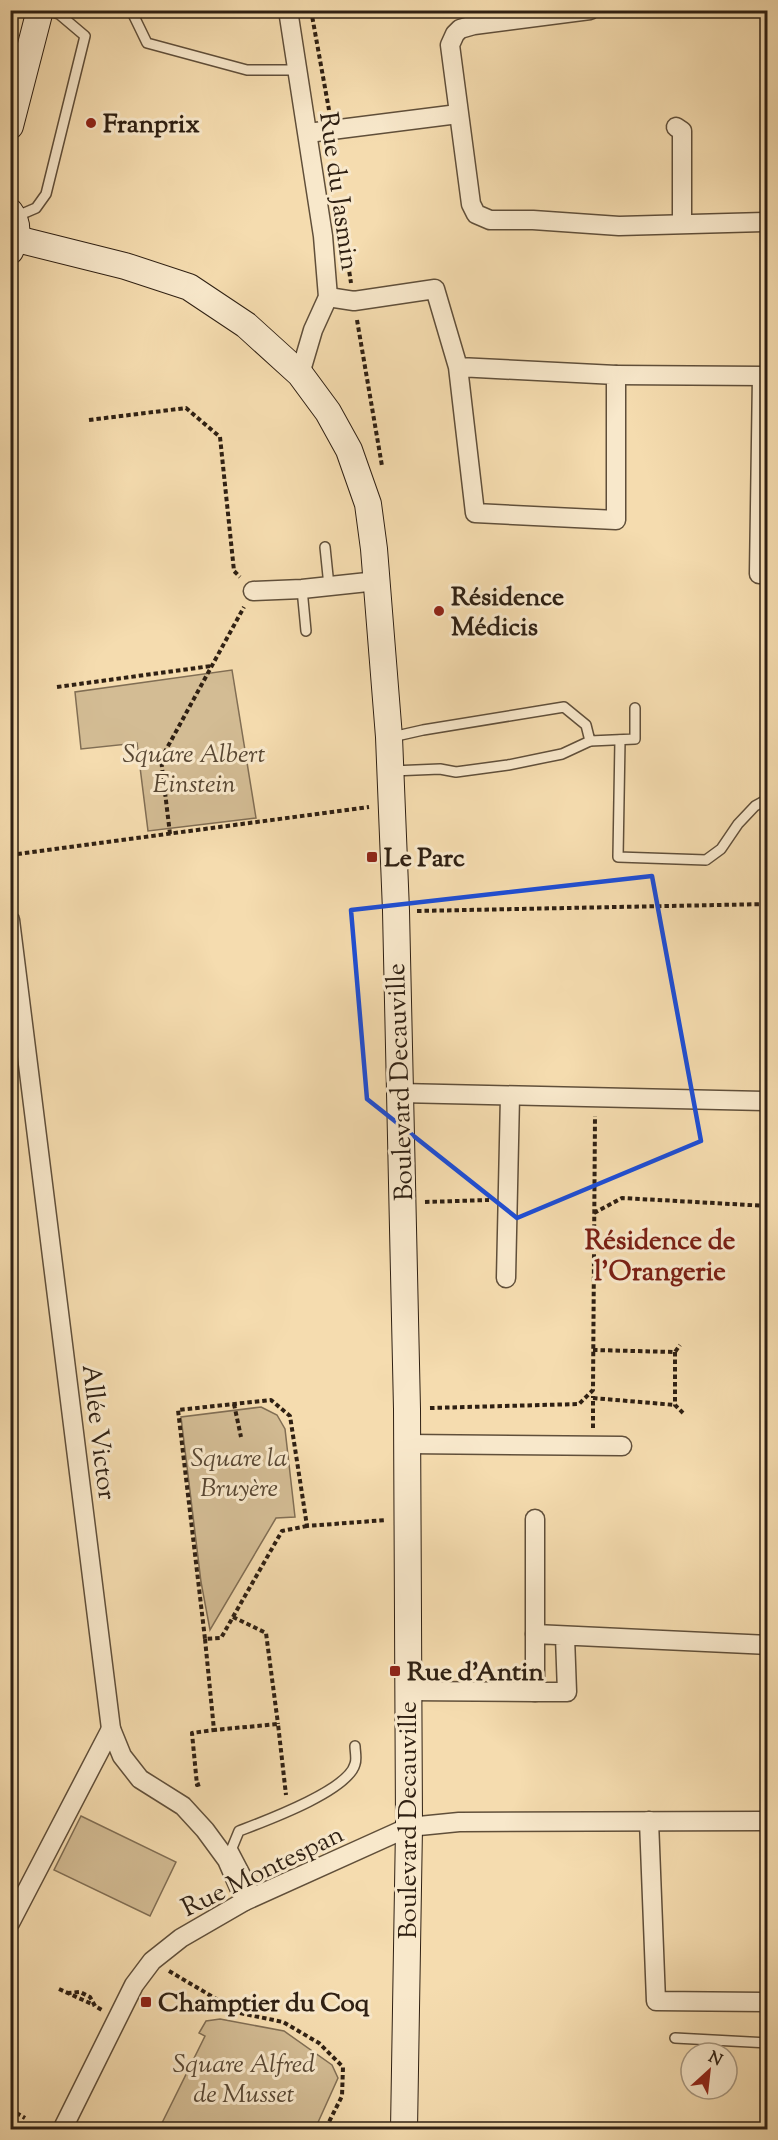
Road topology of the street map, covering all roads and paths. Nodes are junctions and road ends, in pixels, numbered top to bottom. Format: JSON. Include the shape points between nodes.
{"nodes":[{"id":1,"x":40,"y":10,"type":"edge"},
{"id":2,"x":45,"y":10,"type":"edge"},
{"id":3,"x":131,"y":10,"type":"edge"},
{"id":4,"x":288,"y":10,"type":"edge"},
{"id":5,"x":311,"y":10,"type":"edge"},
{"id":6,"x":590,"y":10,"type":"edge"},
{"id":7,"x":297,"y":70,"type":"junction"},
{"id":8,"x":458,"y":114,"type":"junction"},
{"id":9,"x":10,"y":126,"type":"edge"},
{"id":10,"x":676,"y":128,"type":"dead end"},
{"id":11,"x":329,"y":130,"type":"junction"},
{"id":12,"x":308,"y":133,"type":"junction"},
{"id":13,"x":768,"y":222,"type":"edge"},
{"id":14,"x":682,"y":223,"type":"junction"},
{"id":15,"x":13,"y":230,"type":"edge"},
{"id":16,"x":347,"y":256,"type":"dead end"},
{"id":17,"x":328,"y":297,"type":"junction"},
{"id":18,"x":354,"y":301,"type":"junction"},
{"id":19,"x":458,"y":367,"type":"junction"},
{"id":20,"x":300,"y":374,"type":"junction"},
{"id":21,"x":616,"y":375,"type":"junction"},
{"id":22,"x":765,"y":376,"type":"edge"},
{"id":23,"x":89,"y":420,"type":"dead end"},
{"id":24,"x":382,"y":467,"type":"dead end"},
{"id":25,"x":325,"y":547,"type":"dead end"},
{"id":26,"x":768,"y":574,"type":"edge"},
{"id":27,"x":376,"y":581,"type":"junction"},
{"id":28,"x":329,"y":586,"type":"junction"},
{"id":29,"x":302,"y":589,"type":"junction"},
{"id":30,"x":253,"y":591,"type":"junction"},
{"id":31,"x":306,"y":631,"type":"dead end"},
{"id":32,"x":212,"y":666,"type":"junction"},
{"id":33,"x":57,"y":687,"type":"dead end"},
{"id":34,"x":634,"y":708,"type":"dead end"},
{"id":35,"x":389,"y":737,"type":"junction"},
{"id":36,"x":620,"y":740,"type":"junction"},
{"id":37,"x":590,"y":741,"type":"junction"},
{"id":38,"x":390,"y":771,"type":"junction"},
{"id":39,"x":768,"y":799,"type":"edge"},
{"id":40,"x":391,"y":804,"type":"junction"},
{"id":41,"x":170,"y":834,"type":"junction"},
{"id":42,"x":10,"y":855,"type":"edge"},
{"id":43,"x":768,"y":904,"type":"edge"},
{"id":44,"x":396,"y":911,"type":"junction"},
{"id":45,"x":10,"y":920,"type":"edge"},
{"id":46,"x":400,"y":1094,"type":"junction"},
{"id":47,"x":510,"y":1096,"type":"junction"},
{"id":48,"x":595,"y":1098,"type":"junction"},
{"id":49,"x":768,"y":1101,"type":"edge"},
{"id":50,"x":508,"y":1200,"type":"junction"},
{"id":51,"x":402,"y":1202,"type":"junction"},
{"id":52,"x":768,"y":1206,"type":"edge"},
{"id":53,"x":594,"y":1213,"type":"junction"},
{"id":54,"x":506,"y":1278,"type":"dead end"},
{"id":55,"x":680,"y":1345,"type":"dead end"},
{"id":56,"x":593,"y":1350,"type":"junction"},
{"id":57,"x":675,"y":1352,"type":"junction"},
{"id":58,"x":593,"y":1390,"type":"junction"},
{"id":59,"x":593,"y":1398,"type":"junction"},
{"id":60,"x":234,"y":1404,"type":"junction"},
{"id":61,"x":675,"y":1405,"type":"junction"},
{"id":62,"x":407,"y":1409,"type":"junction"},
{"id":63,"x":683,"y":1413,"type":"dead end"},
{"id":64,"x":241,"y":1437,"type":"dead end"},
{"id":65,"x":407,"y":1444,"type":"junction"},
{"id":66,"x":593,"y":1446,"type":"junction"},
{"id":67,"x":622,"y":1446,"type":"dead end"},
{"id":68,"x":408,"y":1519,"type":"junction"},
{"id":69,"x":535,"y":1520,"type":"dead end"},
{"id":70,"x":307,"y":1526,"type":"junction"},
{"id":71,"x":233,"y":1617,"type":"junction"},
{"id":72,"x":535,"y":1634,"type":"junction"},
{"id":73,"x":565,"y":1636,"type":"junction"},
{"id":74,"x":205,"y":1639,"type":"junction"},
{"id":75,"x":768,"y":1645,"type":"edge"},
{"id":76,"x":408,"y":1690,"type":"junction"},
{"id":77,"x":535,"y":1692,"type":"junction"},
{"id":78,"x":278,"y":1724,"type":"junction"},
{"id":79,"x":111,"y":1729,"type":"junction"},
{"id":80,"x":214,"y":1730,"type":"junction"},
{"id":81,"x":355,"y":1746,"type":"dead end"},
{"id":82,"x":200,"y":1784,"type":"dead end"},
{"id":83,"x":288,"y":1811,"type":"junction"},
{"id":84,"x":649,"y":1821,"type":"junction"},
{"id":85,"x":768,"y":1821,"type":"edge"},
{"id":86,"x":409,"y":1827,"type":"junction"},
{"id":87,"x":251,"y":1898,"type":"junction"},
{"id":88,"x":10,"y":1923,"type":"edge"},
{"id":89,"x":152,"y":1961,"type":"junction"},
{"id":90,"x":59,"y":1989,"type":"dead end"},
{"id":91,"x":768,"y":2001,"type":"edge"},
{"id":92,"x":108,"y":2013,"type":"dead end"},
{"id":93,"x":675,"y":2038,"type":"dead end"},
{"id":94,"x":768,"y":2043,"type":"edge"},
{"id":95,"x":10,"y":2109,"type":"edge"},
{"id":96,"x":26,"y":2118,"type":"dead end"},
{"id":97,"x":62,"y":2130,"type":"edge"},
{"id":98,"x":325,"y":2130,"type":"edge"},
{"id":99,"x":404,"y":2130,"type":"edge"}],
"edges":[{"from":1,"to":9,"type":"street"},
{"from":2,"to":15,"type":"lane","via":[[59,14],[85,36],[46,194]]},
{"from":3,"to":7,"type":"lane","via":[[147,43],[247,70]]},
{"from":4,"to":7,"type":"street","name":"Rue du Jasmin"},
{"from":5,"to":11,"type":"path","via":[[330,113]]},
{"from":6,"to":8,"type":"street","via":[[460,29],[450,45]]},
{"from":7,"to":12,"type":"street","name":"Rue du Jasmin"},
{"from":8,"to":11,"type":"street"},
{"from":8,"to":14,"type":"street","via":[[471,204],[476,214],[490,220],[619,226]]},
{"from":10,"to":14,"type":"street","via":[[682,131]]},
{"from":11,"to":12,"type":"street"},
{"from":12,"to":17,"type":"street","name":"Rue du Jasmin"},
{"from":13,"to":14,"type":"street"},
{"from":15,"to":20,"type":"street","name":"Boulevard Decauville","via":[[189,287],[246,325]]},
{"from":16,"to":18,"type":"path"},
{"from":17,"to":18,"type":"street"},
{"from":17,"to":20,"type":"street","name":"Rue du Jasmin"},
{"from":18,"to":19,"type":"street","via":[[435,289]]},
{"from":18,"to":24,"type":"path"},
{"from":19,"to":21,"type":"street"},
{"from":19,"to":21,"type":"street","via":[[475,513],[616,520]]},
{"from":20,"to":27,"type":"street","name":"Boulevard Decauville","via":[[349,450],[368,504]]},
{"from":21,"to":22,"type":"street"},
{"from":22,"to":26,"type":"street","via":[[759,574]]},
{"from":23,"to":30,"type":"path","via":[[186,408],[220,437],[234,571]]},
{"from":25,"to":28,"type":"lane"},
{"from":27,"to":28,"type":"street"},
{"from":27,"to":35,"type":"street","name":"Boulevard Decauville"},
{"from":28,"to":29,"type":"street"},
{"from":29,"to":30,"type":"street"},
{"from":29,"to":31,"type":"lane"},
{"from":30,"to":32,"type":"path"},
{"from":32,"to":33,"type":"path"},
{"from":32,"to":41,"type":"path","via":[[161,759]]},
{"from":34,"to":36,"type":"lane","via":[[635,739]]},
{"from":35,"to":37,"type":"lane","via":[[564,707],[586,725]]},
{"from":35,"to":38,"type":"street","name":"Boulevard Decauville"},
{"from":36,"to":37,"type":"lane"},
{"from":36,"to":39,"type":"lane","via":[[618,857],[706,860],[721,849],[754,806]]},
{"from":37,"to":38,"type":"lane","via":[[562,753],[508,765],[456,772]]},
{"from":38,"to":40,"type":"street","name":"Boulevard Decauville"},
{"from":40,"to":41,"type":"path"},
{"from":40,"to":44,"type":"street","name":"Boulevard Decauville"},
{"from":41,"to":42,"type":"path"},
{"from":43,"to":44,"type":"path"},
{"from":44,"to":46,"type":"street","name":"Boulevard Decauville"},
{"from":45,"to":79,"type":"street","name":"Allée Victor"},
{"from":46,"to":47,"type":"street"},
{"from":46,"to":51,"type":"street","name":"Boulevard Decauville"},
{"from":47,"to":48,"type":"street"},
{"from":47,"to":50,"type":"street"},
{"from":48,"to":49,"type":"street"},
{"from":48,"to":53,"type":"path"},
{"from":50,"to":51,"type":"path"},
{"from":50,"to":54,"type":"street"},
{"from":51,"to":62,"type":"street","name":"Boulevard Decauville"},
{"from":52,"to":53,"type":"path","via":[[622,1198]]},
{"from":53,"to":56,"type":"path"},
{"from":55,"to":57,"type":"path"},
{"from":56,"to":57,"type":"path"},
{"from":56,"to":58,"type":"path"},
{"from":57,"to":61,"type":"path"},
{"from":58,"to":59,"type":"path"},
{"from":58,"to":62,"type":"path","via":[[579,1404]]},
{"from":59,"to":61,"type":"path"},
{"from":59,"to":66,"type":"path"},
{"from":60,"to":64,"type":"path"},
{"from":60,"to":70,"type":"path","via":[[271,1400],[290,1416]]},
{"from":60,"to":74,"type":"path","via":[[178,1410]]},
{"from":61,"to":63,"type":"path"},
{"from":62,"to":65,"type":"street","name":"Boulevard Decauville"},
{"from":65,"to":66,"type":"street"},
{"from":65,"to":68,"type":"street","name":"Boulevard Decauville"},
{"from":66,"to":67,"type":"street"},
{"from":68,"to":70,"type":"path"},
{"from":68,"to":76,"type":"street","name":"Boulevard Decauville"},
{"from":69,"to":72,"type":"street"},
{"from":70,"to":71,"type":"path","via":[[282,1531]]},
{"from":71,"to":74,"type":"path","via":[[221,1638]]},
{"from":71,"to":78,"type":"path","via":[[266,1634]]},
{"from":72,"to":73,"type":"street"},
{"from":72,"to":77,"type":"street"},
{"from":73,"to":75,"type":"street"},
{"from":73,"to":77,"type":"street","via":[[567,1692]]},
{"from":74,"to":80,"type":"path"},
{"from":76,"to":77,"type":"street"},
{"from":76,"to":86,"type":"street","name":"Boulevard Decauville"},
{"from":78,"to":80,"type":"path"},
{"from":78,"to":83,"type":"path"},
{"from":79,"to":87,"type":"street","name":"Allée Victor","via":[[122,1756],[140,1779],[183,1806],[205,1830]]},
{"from":79,"to":88,"type":"street"},
{"from":80,"to":82,"type":"path","via":[[192,1732],[197,1785]]},
{"from":81,"to":83,"type":"lane","via":[[355,1765],[344,1782]]},
{"from":83,"to":87,"type":"lane","via":[[239,1831],[232,1848]]},
{"from":84,"to":85,"type":"street"},
{"from":84,"to":86,"type":"street","via":[[459,1822]]},
{"from":84,"to":91,"type":"street","via":[[656,2001]]},
{"from":86,"to":87,"type":"street","name":"Rue Montespan"},
{"from":86,"to":99,"type":"street","name":"Boulevard Decauville"},
{"from":87,"to":89,"type":"street","name":"Rue Montespan","via":[[181,1938]]},
{"from":89,"to":97,"type":"street","name":"Rue Montespan","via":[[134,1985]]},
{"from":89,"to":98,"type":"path","via":[[240,2013],[283,2022],[319,2043],[343,2067],[342,2096]]},
{"from":90,"to":92,"type":"path"},
{"from":93,"to":94,"type":"lane"},
{"from":95,"to":96,"type":"path"}]}
